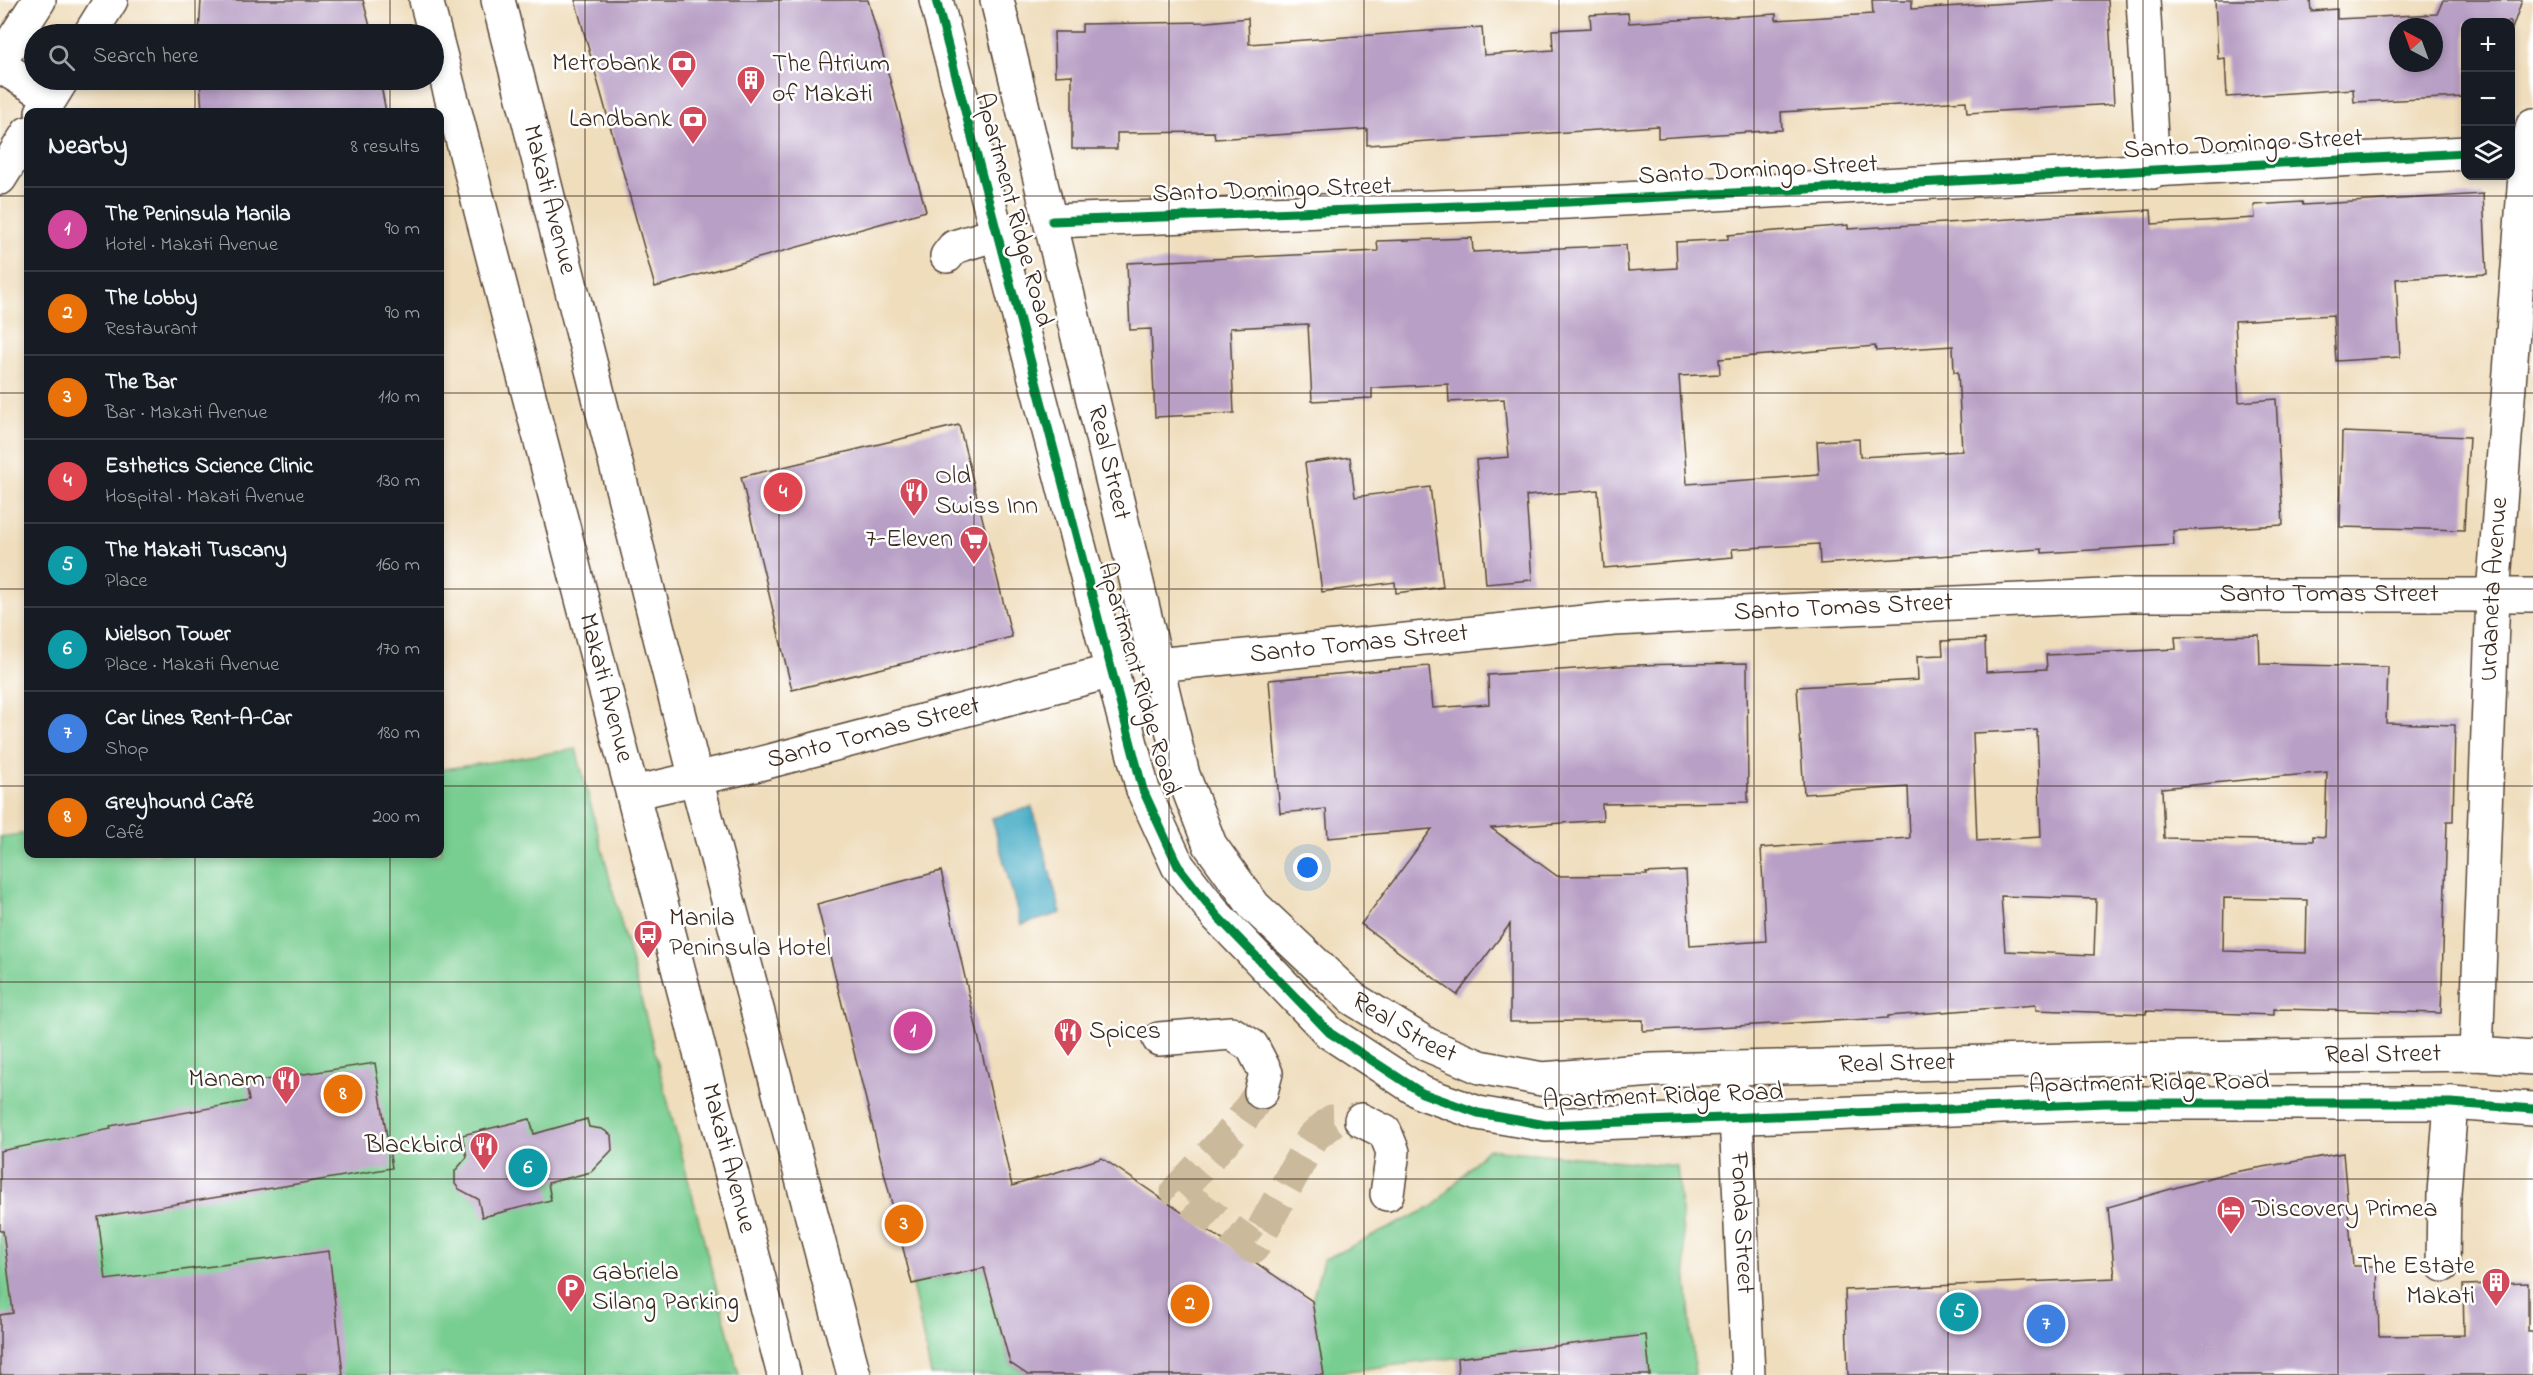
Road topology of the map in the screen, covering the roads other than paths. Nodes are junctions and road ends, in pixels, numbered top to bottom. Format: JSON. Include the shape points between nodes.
{"nodes":[{"id":1,"x":39,"y":0,"type":"edge"},
{"id":2,"x":111,"y":0,"type":"edge"},
{"id":3,"x":426,"y":0,"type":"edge"},
{"id":4,"x":498,"y":0,"type":"edge"},
{"id":5,"x":936,"y":0,"type":"edge"},
{"id":6,"x":997,"y":0,"type":"edge"},
{"id":7,"x":2143,"y":0,"type":"edge"},
{"id":8,"x":96,"y":24,"type":"edge"},
{"id":9,"x":432,"y":24,"type":"edge"},
{"id":10,"x":0,"y":61,"type":"edge"},
{"id":11,"x":0,"y":66,"type":"edge"},
{"id":12,"x":444,"y":69,"type":"edge"},
{"id":13,"x":24,"y":80,"type":"edge"},
{"id":14,"x":24,"y":139,"type":"edge"},
{"id":15,"x":2526,"y":143,"type":"edge"},
{"id":16,"x":2461,"y":153,"type":"edge"},
{"id":17,"x":2153,"y":172,"type":"junction"},
{"id":18,"x":0,"y":178,"type":"edge"},
{"id":19,"x":1052,"y":221,"type":"junction"},
{"id":20,"x":997,"y":234,"type":"junction"},
{"id":21,"x":947,"y":256,"type":"dead end"},
{"id":22,"x":2493,"y":595,"type":"junction"},
{"id":23,"x":2533,"y":596,"type":"edge"},
{"id":24,"x":1156,"y":665,"type":"junction"},
{"id":25,"x":1112,"y":671,"type":"junction"},
{"id":26,"x":696,"y":779,"type":"junction"},
{"id":27,"x":633,"y":793,"type":"junction"},
{"id":28,"x":1159,"y":1039,"type":"dead end"},
{"id":29,"x":2476,"y":1054,"type":"junction"},
{"id":30,"x":2533,"y":1058,"type":"edge"},
{"id":31,"x":1735,"y":1068,"type":"junction"},
{"id":32,"x":1262,"y":1092,"type":"tunnel mouth"},
{"id":33,"x":2451,"y":1103,"type":"junction"},
{"id":34,"x":2533,"y":1109,"type":"edge"},
{"id":35,"x":1737,"y":1116,"type":"junction"},
{"id":36,"x":1361,"y":1120,"type":"tunnel mouth"},
{"id":37,"x":1387,"y":1194,"type":"dead end"},
{"id":38,"x":2443,"y":1264,"type":"dead end"},
{"id":39,"x":784,"y":1375,"type":"edge"},
{"id":40,"x":854,"y":1375,"type":"edge"},
{"id":41,"x":1748,"y":1375,"type":"edge"}],
"edges":[{"from":1,"to":10,"type":"street"},
{"from":2,"to":8,"type":"street"},
{"from":3,"to":9,"type":"street","name":"Makati Avenue"},
{"from":4,"to":26,"type":"street","name":"Makati Avenue"},
{"from":5,"to":20,"type":"street","name":"Apartment Ridge Road"},
{"from":6,"to":19,"type":"street","name":"Real Street"},
{"from":7,"to":17,"type":"street"},
{"from":11,"to":13,"type":"street"},
{"from":12,"to":27,"type":"street","name":"Makati Avenue"},
{"from":14,"to":18,"type":"street"},
{"from":15,"to":22,"type":"street","name":"Urdaneta Avenue"},
{"from":16,"to":17,"type":"street","name":"Santo Domingo Street"},
{"from":17,"to":19,"type":"street","name":"Santo Domingo Street","via":[[1568,202]]},
{"from":19,"to":24,"type":"street","name":"Real Street"},
{"from":20,"to":21,"type":"street","via":[[954,247]]},
{"from":20,"to":25,"type":"street","name":"Apartment Ridge Road"},
{"from":22,"to":23,"type":"street","name":"Santo Tomas Street"},
{"from":22,"to":24,"type":"street","name":"Santo Tomas Street","via":[[2124,595],[1614,619]]},
{"from":22,"to":29,"type":"street","name":"Urdaneta Avenue"},
{"from":24,"to":31,"type":"street","name":"Real Street","via":[[1183,775],[1210,845],[1254,906],[1352,998],[1428,1045],[1480,1067],[1542,1079]]},
{"from":25,"to":26,"type":"street","name":"Santo Tomas Street"},
{"from":25,"to":35,"type":"street","name":"Apartment Ridge Road","via":[[1143,790],[1178,866],[1217,916],[1330,1034],[1422,1093],[1478,1113],[1546,1125]]},
{"from":26,"to":27,"type":"street","name":"Santo Tomas Street"},
{"from":26,"to":40,"type":"street","name":"Makati Avenue"},
{"from":27,"to":39,"type":"street","name":"Makati Avenue"},
{"from":28,"to":32,"type":"street","via":[[1231,1033],[1252,1046],[1266,1073]]},
{"from":29,"to":30,"type":"street","name":"Real Street"},
{"from":29,"to":31,"type":"street","name":"Real Street"},
{"from":31,"to":35,"type":"street","name":"Fonda Street"},
{"from":33,"to":34,"type":"street","name":"Apartment Ridge Road"},
{"from":33,"to":35,"type":"street","name":"Apartment Ridge Road","via":[[2105,1103]]},
{"from":33,"to":38,"type":"street"},
{"from":35,"to":41,"type":"street","name":"Fonda Street"},
{"from":36,"to":37,"type":"street","via":[[1385,1132],[1392,1152]]}]}
